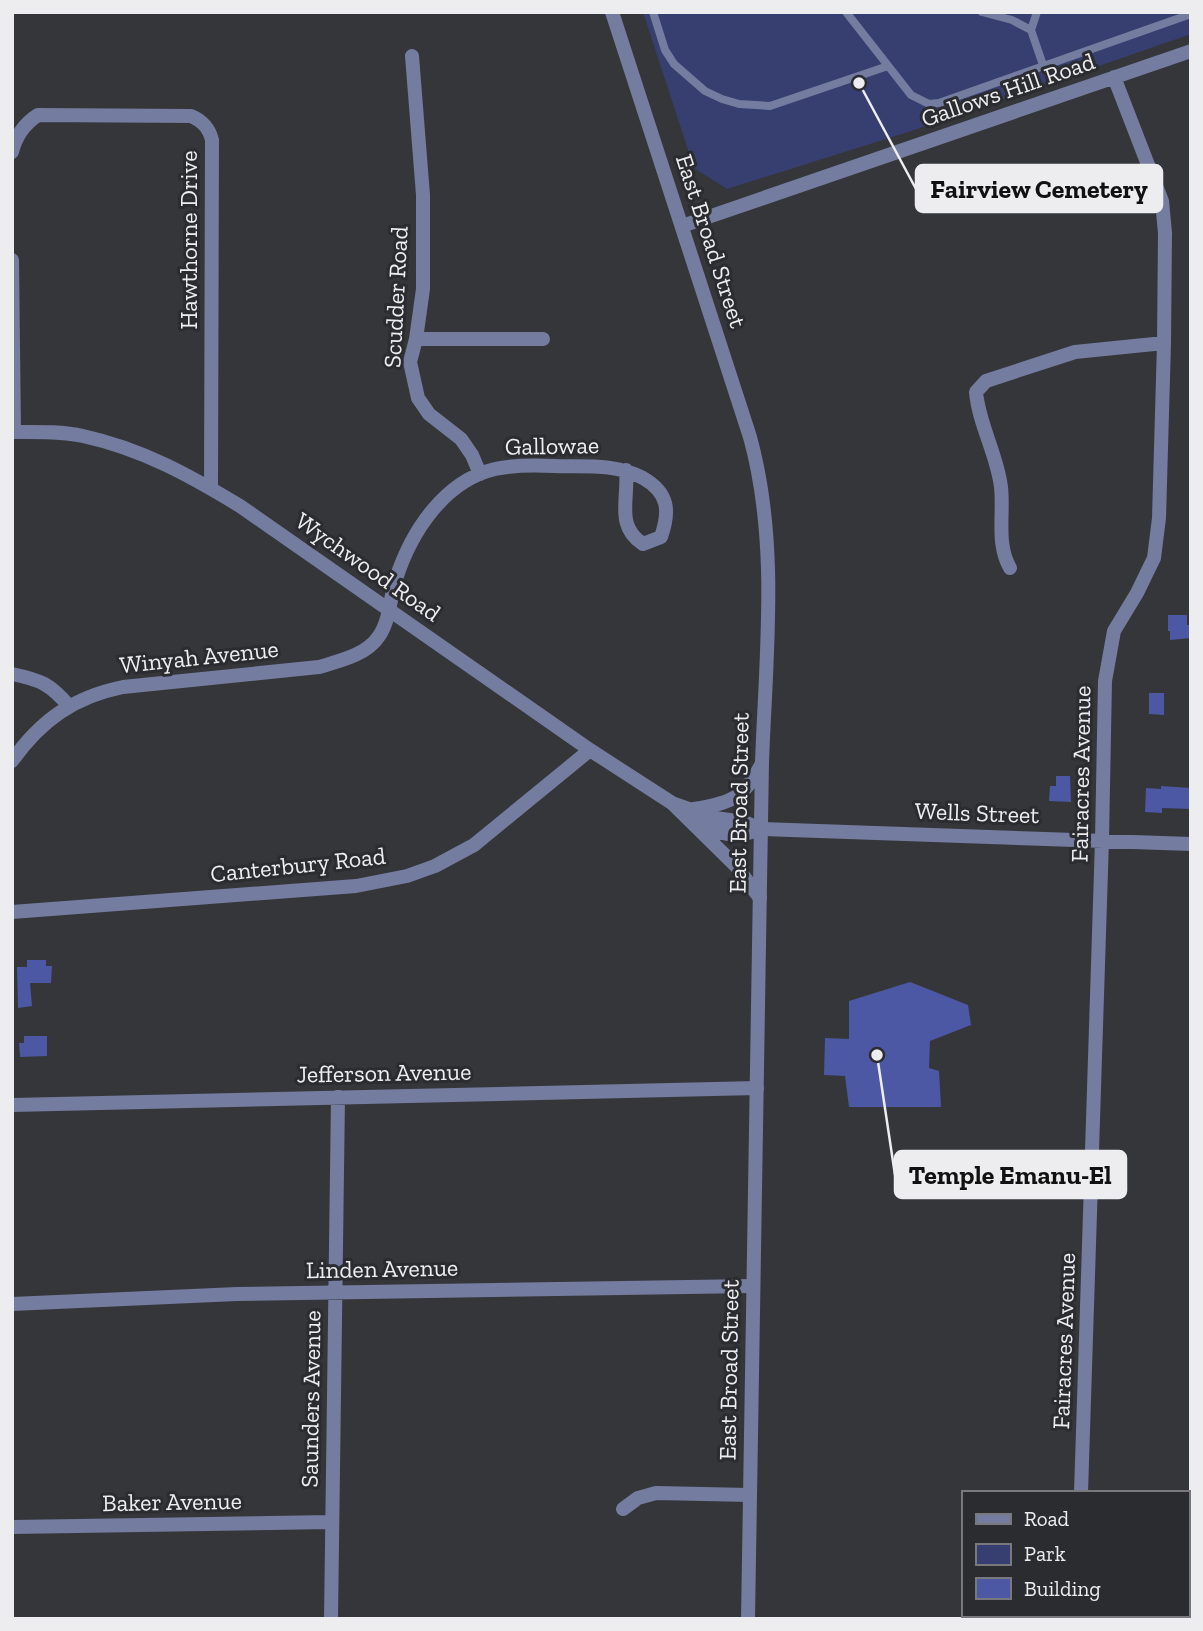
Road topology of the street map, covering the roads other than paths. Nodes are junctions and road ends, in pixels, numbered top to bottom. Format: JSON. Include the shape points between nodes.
{"nodes":[{"id":1,"x":653,"y":12,"type":"edge"},
{"id":2,"x":846,"y":12,"type":"edge"},
{"id":3,"x":982,"y":12,"type":"edge"},
{"id":4,"x":1037,"y":12,"type":"edge"},
{"id":5,"x":611,"y":14,"type":"edge"},
{"id":6,"x":1191,"y":14,"type":"edge"},
{"id":7,"x":1031,"y":30,"type":"junction"},
{"id":8,"x":1191,"y":51,"type":"edge"},
{"id":9,"x":412,"y":56,"type":"dead end"},
{"id":10,"x":1043,"y":65,"type":"junction"},
{"id":11,"x":888,"y":66,"type":"junction"},
{"id":12,"x":1114,"y":77,"type":"junction"},
{"id":13,"x":12,"y":152,"type":"edge"},
{"id":14,"x":682,"y":226,"type":"junction"},
{"id":15,"x":12,"y":260,"type":"edge"},
{"id":16,"x":416,"y":339,"type":"junction"},
{"id":17,"x":543,"y":339,"type":"dead end"},
{"id":18,"x":1164,"y":343,"type":"junction"},
{"id":19,"x":13,"y":432,"type":"edge"},
{"id":20,"x":626,"y":470,"type":"junction"},
{"id":21,"x":480,"y":474,"type":"junction"},
{"id":22,"x":211,"y":488,"type":"junction"},
{"id":23,"x":1010,"y":568,"type":"dead end"},
{"id":24,"x":389,"y":609,"type":"junction"},
{"id":25,"x":12,"y":674,"type":"edge"},
{"id":26,"x":69,"y":706,"type":"junction"},
{"id":27,"x":590,"y":750,"type":"junction"},
{"id":28,"x":12,"y":761,"type":"edge"},
{"id":29,"x":762,"y":762,"type":"junction"},
{"id":30,"x":691,"y":815,"type":"junction"},
{"id":31,"x":761,"y":829,"type":"junction"},
{"id":32,"x":1102,"y":840,"type":"junction"},
{"id":33,"x":1191,"y":844,"type":"edge"},
{"id":34,"x":760,"y":898,"type":"junction"},
{"id":35,"x":12,"y":912,"type":"edge"},
{"id":36,"x":757,"y":1088,"type":"junction"},
{"id":37,"x":338,"y":1097,"type":"junction"},
{"id":38,"x":12,"y":1105,"type":"edge"},
{"id":39,"x":753,"y":1286,"type":"junction"},
{"id":40,"x":336,"y":1293,"type":"junction"},
{"id":41,"x":12,"y":1304,"type":"edge"},
{"id":42,"x":1081,"y":1491,"type":"edge"},
{"id":43,"x":750,"y":1495,"type":"junction"},
{"id":44,"x":623,"y":1509,"type":"dead end"},
{"id":45,"x":331,"y":1522,"type":"junction"},
{"id":46,"x":12,"y":1527,"type":"edge"},
{"id":47,"x":331,"y":1619,"type":"edge"},
{"id":48,"x":748,"y":1619,"type":"edge"}],
"edges":[{"from":1,"to":11,"type":"lane","via":[[674,64],[705,90],[739,104],[770,106]]},
{"from":2,"to":11,"type":"lane"},
{"from":3,"to":7,"type":"lane"},
{"from":4,"to":7,"type":"lane"},
{"from":5,"to":14,"type":"street","name":"East Broad Street"},
{"from":6,"to":10,"type":"lane"},
{"from":7,"to":10,"type":"lane"},
{"from":8,"to":12,"type":"street","name":"Gallows Hill Road"},
{"from":9,"to":16,"type":"street","name":"Scudder Road","via":[[423,195],[424,289]]},
{"from":10,"to":11,"type":"lane","via":[[929,104],[911,95]]},
{"from":12,"to":14,"type":"street","name":"Gallows Hill Road"},
{"from":12,"to":18,"type":"street","name":"Fairacres Avenue","via":[[1162,201]]},
{"from":13,"to":22,"type":"street","name":"Hawthorne Drive","via":[[20,131],[38,115],[191,116],[210,132]]},
{"from":14,"to":29,"type":"street","name":"East Broad Street","via":[[750,437],[762,489],[769,624]]},
{"from":15,"to":19,"type":"street"},
{"from":16,"to":17,"type":"street"},
{"from":16,"to":21,"type":"street","name":"Scudder Road","via":[[410,362],[418,398],[429,414],[461,439]]},
{"from":18,"to":23,"type":"street","via":[[1074,352],[986,381],[976,392],[998,471],[1004,558]]},
{"from":18,"to":32,"type":"street","name":"Fairacres Avenue","via":[[1154,558],[1114,631],[1105,681]]},
{"from":19,"to":22,"type":"street","name":"Wychwood Road","via":[[80,435],[123,447],[162,461]]},
{"from":20,"to":20,"type":"street","name":"Gallowae","via":[[625,520],[630,536],[643,544],[662,537],[667,519],[659,490]]},
{"from":20,"to":21,"type":"street","name":"Gallowae","via":[[535,466]]},
{"from":21,"to":24,"type":"street","name":"Gallowae","via":[[433,509],[413,538]]},
{"from":22,"to":24,"type":"street","name":"Wychwood Road"},
{"from":24,"to":26,"type":"street","name":"Winyah Avenue","via":[[380,635],[368,648],[330,664],[123,687],[94,693]]},
{"from":24,"to":27,"type":"street","name":"Wychwood Road"},
{"from":25,"to":26,"type":"street","via":[[39,679]]},
{"from":26,"to":28,"type":"street","name":"Winyah Avenue","via":[[49,720]]},
{"from":27,"to":30,"type":"street","name":"Wychwood Road"},
{"from":27,"to":35,"type":"street","name":"Canterbury Road","via":[[474,845],[407,876],[356,886]]},
{"from":29,"to":30,"type":"street","name":"Wychwood Road","via":[[753,782],[734,799]]},
{"from":29,"to":31,"type":"street","name":"East Broad Street"},
{"from":30,"to":31,"type":"street","name":"Wychwood Road","via":[[744,822]]},
{"from":30,"to":34,"type":"street","name":"Wychwood Road"},
{"from":31,"to":32,"type":"street","name":"Wells Street"},
{"from":31,"to":34,"type":"street","name":"East Broad Street"},
{"from":32,"to":33,"type":"street","name":"Wells Street"},
{"from":32,"to":42,"type":"street","name":"Fairacres Avenue"},
{"from":34,"to":36,"type":"street","name":"East Broad Street"},
{"from":36,"to":37,"type":"street","name":"Jefferson Avenue"},
{"from":36,"to":39,"type":"street","name":"East Broad Street"},
{"from":37,"to":38,"type":"street","name":"Jefferson Avenue"},
{"from":37,"to":40,"type":"street","name":"Saunders Avenue"},
{"from":39,"to":40,"type":"street","name":"Linden Avenue"},
{"from":39,"to":43,"type":"street","name":"East Broad Street"},
{"from":40,"to":41,"type":"street","name":"Linden Avenue"},
{"from":40,"to":45,"type":"street","name":"Saunders Avenue"},
{"from":43,"to":44,"type":"street","via":[[656,1493]]},
{"from":43,"to":48,"type":"street","name":"East Broad Street"},
{"from":45,"to":46,"type":"street","name":"Baker Avenue"},
{"from":45,"to":47,"type":"street","name":"Saunders Avenue"}]}
